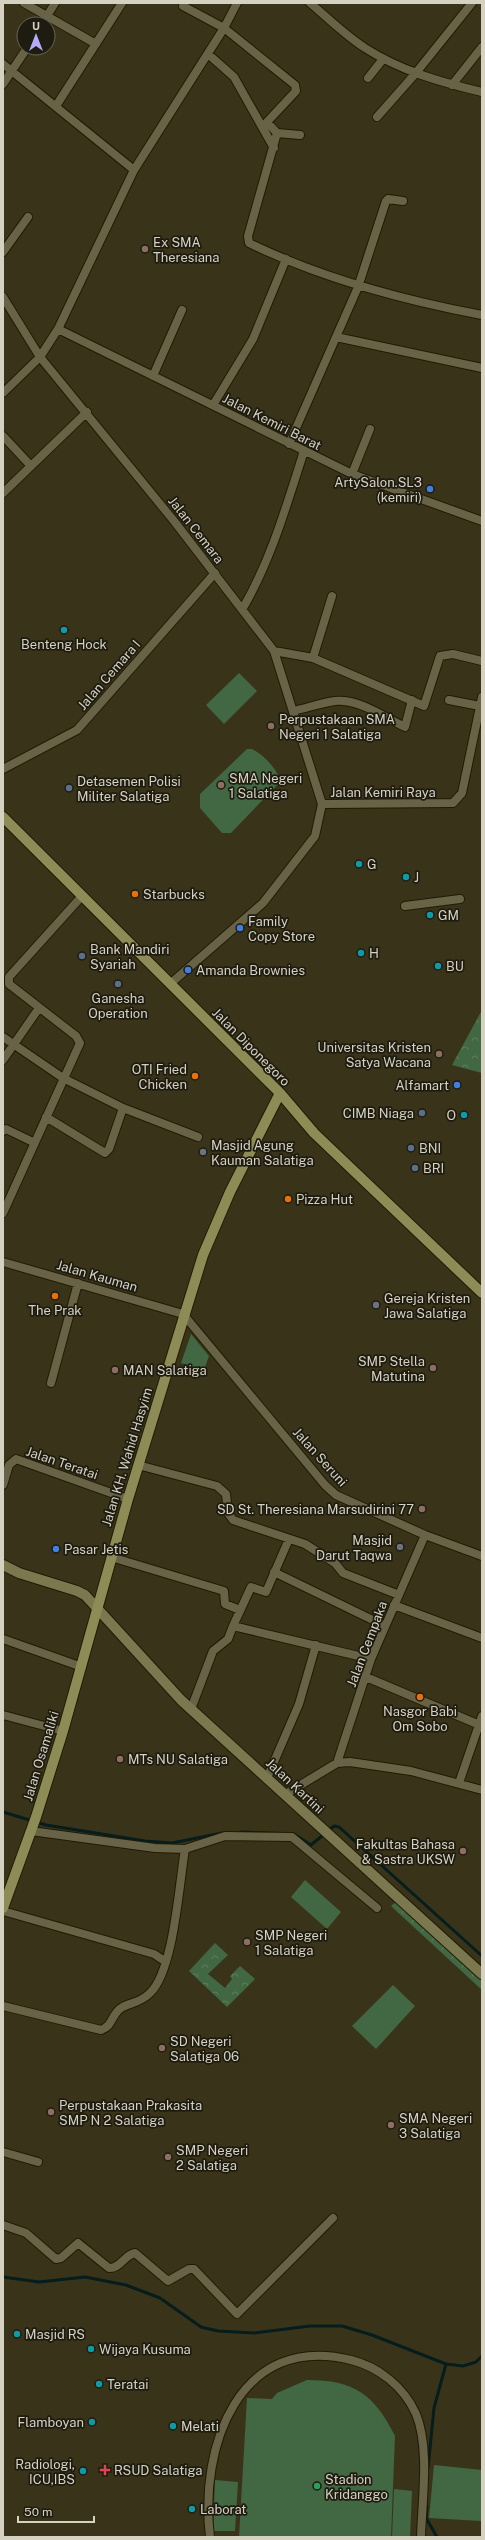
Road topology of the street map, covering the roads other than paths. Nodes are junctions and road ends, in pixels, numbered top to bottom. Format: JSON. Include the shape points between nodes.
{"nodes":[{"id":1,"x":24,"y":3,"type":"edge"},
{"id":2,"x":55,"y":3,"type":"edge"},
{"id":3,"x":122,"y":3,"type":"edge"},
{"id":4,"x":237,"y":3,"type":"edge"},
{"id":5,"x":310,"y":3,"type":"edge"},
{"id":6,"x":472,"y":3,"type":"edge"},
{"id":7,"x":183,"y":6,"type":"dead end"},
{"id":8,"x":47,"y":16,"type":"joint"},
{"id":9,"x":56,"y":21,"type":"edge"},
{"id":10,"x":224,"y":28,"type":"junction"},
{"id":11,"x":96,"y":44,"type":"junction"},
{"id":12,"x":482,"y":47,"type":"edge"},
{"id":13,"x":208,"y":54,"type":"junction"},
{"id":14,"x":22,"y":56,"type":"edge"},
{"id":15,"x":383,"y":59,"type":"junction"},
{"id":16,"x":3,"y":64,"type":"edge"},
{"id":17,"x":12,"y":71,"type":"junction"},
{"id":18,"x":415,"y":74,"type":"junction"},
{"id":19,"x":368,"y":78,"type":"dead end"},
{"id":20,"x":3,"y":84,"type":"edge"},
{"id":21,"x":452,"y":85,"type":"junction"},
{"id":22,"x":482,"y":92,"type":"edge"},
{"id":23,"x":56,"y":106,"type":"junction"},
{"id":24,"x":377,"y":117,"type":"dead end"},
{"id":25,"x":277,"y":133,"type":"junction"},
{"id":26,"x":300,"y":135,"type":"dead end"},
{"id":27,"x":274,"y":148,"type":"junction"},
{"id":28,"x":134,"y":170,"type":"junction"},
{"id":29,"x":403,"y":201,"type":"dead end"},
{"id":30,"x":28,"y":217,"type":"dead end"},
{"id":31,"x":3,"y":252,"type":"edge"},
{"id":32,"x":286,"y":258,"type":"junction"},
{"id":33,"x":358,"y":287,"type":"junction"},
{"id":34,"x":3,"y":297,"type":"edge"},
{"id":35,"x":182,"y":310,"type":"dead end"},
{"id":36,"x":482,"y":315,"type":"edge"},
{"id":37,"x":58,"y":329,"type":"junction"},
{"id":38,"x":336,"y":337,"type":"junction"},
{"id":39,"x":40,"y":357,"type":"junction"},
{"id":40,"x":482,"y":368,"type":"edge"},
{"id":41,"x":153,"y":376,"type":"junction"},
{"id":42,"x":3,"y":393,"type":"edge"},
{"id":43,"x":213,"y":406,"type":"junction"},
{"id":44,"x":87,"y":412,"type":"junction"},
{"id":45,"x":370,"y":429,"type":"dead end"},
{"id":46,"x":3,"y":436,"type":"edge"},
{"id":47,"x":290,"y":444,"type":"junction"},
{"id":48,"x":304,"y":451,"type":"junction"},
{"id":49,"x":31,"y":466,"type":"junction"},
{"id":50,"x":352,"y":474,"type":"junction"},
{"id":51,"x":3,"y":493,"type":"edge"},
{"id":52,"x":482,"y":521,"type":"edge"},
{"id":53,"x":215,"y":573,"type":"junction"},
{"id":54,"x":332,"y":596,"type":"dead end"},
{"id":55,"x":243,"y":608,"type":"junction"},
{"id":56,"x":274,"y":651,"type":"junction"},
{"id":57,"x":313,"y":658,"type":"junction"},
{"id":58,"x":482,"y":661,"type":"edge"},
{"id":59,"x":482,"y":697,"type":"edge"},
{"id":60,"x":412,"y":700,"type":"junction"},
{"id":61,"x":449,"y":700,"type":"dead end"},
{"id":62,"x":480,"y":706,"type":"junction"},
{"id":63,"x":293,"y":711,"type":"junction"},
{"id":64,"x":480,"y":719,"type":"edge"},
{"id":65,"x":3,"y":769,"type":"edge"},
{"id":66,"x":322,"y":804,"type":"junction"},
{"id":67,"x":3,"y":817,"type":"edge"},
{"id":68,"x":82,"y":896,"type":"junction"},
{"id":69,"x":460,"y":899,"type":"dead end"},
{"id":70,"x":405,"y":906,"type":"dead end"},
{"id":71,"x":170,"y":984,"type":"junction"},
{"id":72,"x":39,"y":1008,"type":"junction"},
{"id":73,"x":3,"y":1037,"type":"edge"},
{"id":74,"x":14,"y":1044,"type":"junction"},
{"id":75,"x":3,"y":1060,"type":"edge"},
{"id":76,"x":64,"y":1078,"type":"junction"},
{"id":77,"x":280,"y":1093,"type":"junction"},
{"id":78,"x":123,"y":1108,"type":"junction"},
{"id":79,"x":46,"y":1117,"type":"junction"},
{"id":80,"x":3,"y":1131,"type":"edge"},
{"id":81,"x":198,"y":1137,"type":"dead end"},
{"id":82,"x":35,"y":1143,"type":"junction"},
{"id":83,"x":3,"y":1213,"type":"edge"},
{"id":84,"x":3,"y":1262,"type":"edge"},
{"id":85,"x":78,"y":1283,"type":"junction"},
{"id":86,"x":482,"y":1293,"type":"edge"},
{"id":87,"x":183,"y":1314,"type":"junction"},
{"id":88,"x":51,"y":1383,"type":"dead end"},
{"id":89,"x":138,"y":1465,"type":"junction"},
{"id":90,"x":3,"y":1485,"type":"edge"},
{"id":91,"x":128,"y":1499,"type":"junction"},
{"id":92,"x":425,"y":1535,"type":"junction"},
{"id":93,"x":290,"y":1540,"type":"junction"},
{"id":94,"x":482,"y":1556,"type":"edge"},
{"id":95,"x":111,"y":1557,"type":"junction"},
{"id":96,"x":3,"y":1566,"type":"edge"},
{"id":97,"x":274,"y":1572,"type":"junction"},
{"id":98,"x":398,"y":1595,"type":"junction"},
{"id":99,"x":394,"y":1605,"type":"junction"},
{"id":100,"x":98,"y":1609,"type":"junction"},
{"id":101,"x":240,"y":1610,"type":"junction"},
{"id":102,"x":233,"y":1626,"type":"junction"},
{"id":103,"x":385,"y":1626,"type":"junction"},
{"id":104,"x":482,"y":1638,"type":"edge"},
{"id":105,"x":3,"y":1639,"type":"edge"},
{"id":106,"x":316,"y":1645,"type":"junction"},
{"id":107,"x":371,"y":1659,"type":"junction"},
{"id":108,"x":82,"y":1667,"type":"junction"},
{"id":109,"x":366,"y":1678,"type":"junction"},
{"id":110,"x":191,"y":1709,"type":"junction"},
{"id":111,"x":3,"y":1715,"type":"edge"},
{"id":112,"x":482,"y":1716,"type":"edge"},
{"id":113,"x":480,"y":1726,"type":"edge"},
{"id":114,"x":63,"y":1731,"type":"junction"},
{"id":115,"x":337,"y":1763,"type":"junction"},
{"id":116,"x":267,"y":1778,"type":"junction"},
{"id":117,"x":459,"y":1783,"type":"junction"},
{"id":118,"x":482,"y":1790,"type":"edge"},
{"id":119,"x":284,"y":1795,"type":"junction"},
{"id":120,"x":32,"y":1829,"type":"junction"},
{"id":121,"x":185,"y":1849,"type":"junction"},
{"id":122,"x":3,"y":1908,"type":"edge"},
{"id":123,"x":377,"y":1908,"type":"dead end"},
{"id":124,"x":166,"y":1962,"type":"junction"},
{"id":125,"x":482,"y":1974,"type":"edge"},
{"id":126,"x":3,"y":2006,"type":"edge"},
{"id":127,"x":3,"y":2152,"type":"edge"},
{"id":128,"x":38,"y":2162,"type":"dead end"},
{"id":129,"x":333,"y":2218,"type":"dead end"},
{"id":130,"x":3,"y":2225,"type":"edge"},
{"id":131,"x":210,"y":2537,"type":"edge"},
{"id":132,"x":421,"y":2537,"type":"edge"}],
"edges":[{"from":1,"to":8,"type":"street"},
{"from":2,"to":8,"type":"street"},
{"from":3,"to":11,"type":"street"},
{"from":4,"to":10,"type":"street"},
{"from":5,"to":15,"type":"street","via":[[364,47]]},
{"from":6,"to":18,"type":"street"},
{"from":7,"to":10,"type":"street"},
{"from":9,"to":11,"type":"street"},
{"from":10,"to":13,"type":"street"},
{"from":10,"to":25,"type":"street","via":[[295,85],[296,91],[267,122]]},
{"from":11,"to":23,"type":"street"},
{"from":12,"to":21,"type":"street"},
{"from":13,"to":27,"type":"street","via":[[234,77]]},
{"from":13,"to":28,"type":"street"},
{"from":14,"to":17,"type":"street"},
{"from":15,"to":18,"type":"street"},
{"from":15,"to":19,"type":"street"},
{"from":16,"to":17,"type":"street"},
{"from":17,"to":20,"type":"street"},
{"from":17,"to":23,"type":"street"},
{"from":18,"to":21,"type":"street"},
{"from":18,"to":24,"type":"street"},
{"from":21,"to":22,"type":"street"},
{"from":23,"to":28,"type":"street"},
{"from":25,"to":26,"type":"street"},
{"from":25,"to":27,"type":"street"},
{"from":27,"to":32,"type":"street","via":[[248,236],[249,243]]},
{"from":28,"to":37,"type":"street"},
{"from":29,"to":33,"type":"street","via":[[386,200]]},
{"from":30,"to":31,"type":"street"},
{"from":32,"to":33,"type":"street"},
{"from":32,"to":43,"type":"street","via":[[253,339]]},
{"from":33,"to":36,"type":"street","via":[[426,305]]},
{"from":33,"to":38,"type":"street"},
{"from":34,"to":39,"type":"street","name":"Jalan Cemara"},
{"from":35,"to":41,"type":"street"},
{"from":37,"to":39,"type":"street"},
{"from":37,"to":41,"type":"street","name":"Jalan Kemiri Barat"},
{"from":38,"to":40,"type":"street"},
{"from":38,"to":47,"type":"street"},
{"from":39,"to":42,"type":"street"},
{"from":39,"to":44,"type":"street","name":"Jalan Cemara"},
{"from":41,"to":43,"type":"street","name":"Jalan Kemiri Barat"},
{"from":43,"to":47,"type":"street","name":"Jalan Kemiri Barat"},
{"from":44,"to":49,"type":"street"},
{"from":44,"to":53,"type":"street","name":"Jalan Cemara"},
{"from":45,"to":50,"type":"street"},
{"from":46,"to":49,"type":"street"},
{"from":47,"to":48,"type":"street","name":"Jalan Kemiri Barat"},
{"from":48,"to":50,"type":"street","name":"Jalan Kemiri Barat"},
{"from":48,"to":55,"type":"street","via":[[256,586]]},
{"from":49,"to":51,"type":"street"},
{"from":50,"to":52,"type":"street","name":"Jalan Kemiri Barat"},
{"from":53,"to":55,"type":"street","name":"Jalan Cemara"},
{"from":53,"to":65,"type":"street","name":"Jalan Cemara I","via":[[77,730]]},
{"from":54,"to":57,"type":"street"},
{"from":55,"to":56,"type":"street","name":"Jalan Cemara"},
{"from":56,"to":57,"type":"street"},
{"from":56,"to":63,"type":"street","name":"Jalan Cemara"},
{"from":57,"to":60,"type":"street"},
{"from":58,"to":60,"type":"street","via":[[453,654],[440,656],[426,705]]},
{"from":59,"to":62,"type":"street","name":"Jalan Kemiri Raya"},
{"from":60,"to":63,"type":"street","via":[[405,727],[358,704],[346,701]]},
{"from":61,"to":62,"type":"street"},
{"from":62,"to":64,"type":"street","name":"Jalan Kemiri Raya"},
{"from":63,"to":66,"type":"street","name":"Jalan Cemara"},
{"from":64,"to":66,"type":"street","name":"Jalan Kemiri Raya","via":[[462,793],[453,803]]},
{"from":66,"to":71,"type":"street","name":"Jalan Kemiri Raya","via":[[315,836],[263,903]]},
{"from":67,"to":68,"type":"main road","name":"Jalan Diponegoro"},
{"from":68,"to":71,"type":"main road","name":"Jalan Diponegoro"},
{"from":68,"to":72,"type":"street","via":[[9,977],[9,984]]},
{"from":69,"to":70,"type":"street"},
{"from":71,"to":77,"type":"main road","name":"Jalan Diponegoro"},
{"from":72,"to":74,"type":"street"},
{"from":72,"to":76,"type":"street","via":[[79,1039],[79,1046]]},
{"from":73,"to":74,"type":"street"},
{"from":74,"to":75,"type":"street"},
{"from":74,"to":76,"type":"street"},
{"from":76,"to":78,"type":"street"},
{"from":76,"to":79,"type":"street"},
{"from":77,"to":86,"type":"main road","name":"Jalan Diponegoro","via":[[314,1133]]},
{"from":77,"to":87,"type":"main road","name":"Jalan KH. Wahid Hasyim","via":[[230,1192],[203,1255]]},
{"from":78,"to":79,"type":"street","via":[[109,1149],[105,1153]]},
{"from":78,"to":81,"type":"street"},
{"from":79,"to":82,"type":"street"},
{"from":80,"to":82,"type":"street","via":[[6,1129]]},
{"from":82,"to":83,"type":"street"},
{"from":84,"to":85,"type":"street","name":"Jalan Kauman"},
{"from":85,"to":87,"type":"street","name":"Jalan Kauman"},
{"from":85,"to":88,"type":"street"},
{"from":87,"to":89,"type":"main road","name":"Jalan KH. Wahid Hasyim"},
{"from":87,"to":92,"type":"street","name":"Jalan Seruni","via":[[325,1485],[348,1503]]},
{"from":89,"to":91,"type":"main road","name":"Jalan KH. Wahid Hasyim"},
{"from":89,"to":93,"type":"street","via":[[217,1486],[226,1494],[228,1513],[233,1520]]},
{"from":90,"to":91,"type":"street","name":"Jalan Teratai","via":[[12,1461],[23,1460]]},
{"from":91,"to":95,"type":"main road","name":"Jalan KH. Wahid Hasyim"},
{"from":92,"to":94,"type":"street","name":"Jalan Seruni"},
{"from":92,"to":98,"type":"street","name":"Jalan Cempaka"},
{"from":93,"to":97,"type":"street"},
{"from":93,"to":98,"type":"street","via":[[305,1544],[318,1552],[335,1563],[343,1573]]},
{"from":95,"to":100,"type":"main road","name":"Jalan KH. Wahid Hasyim"},
{"from":95,"to":101,"type":"street","via":[[224,1591],[225,1604]]},
{"from":96,"to":100,"type":"main road","name":"Jalan Kartini","via":[[78,1591]]},
{"from":97,"to":101,"type":"street","via":[[266,1592],[251,1587]]},
{"from":97,"to":103,"type":"street"},
{"from":98,"to":99,"type":"street","name":"Jalan Cempaka"},
{"from":99,"to":103,"type":"street","name":"Jalan Cempaka"},
{"from":99,"to":104,"type":"street"},
{"from":100,"to":108,"type":"main road","name":"Jalan Osamaliki"},
{"from":100,"to":110,"type":"main road","name":"Jalan Kartini"},
{"from":101,"to":102,"type":"street"},
{"from":102,"to":106,"type":"street"},
{"from":102,"to":110,"type":"street","via":[[228,1638],[213,1651]]},
{"from":103,"to":107,"type":"street","name":"Jalan Cempaka"},
{"from":105,"to":108,"type":"street"},
{"from":106,"to":107,"type":"street"},
{"from":106,"to":116,"type":"street","via":[[300,1704]]},
{"from":107,"to":109,"type":"street","name":"Jalan Cempaka"},
{"from":108,"to":114,"type":"main road","name":"Jalan Osamaliki"},
{"from":109,"to":113,"type":"street"},
{"from":109,"to":115,"type":"street","name":"Jalan Cempaka"},
{"from":110,"to":116,"type":"main road","name":"Jalan Kartini"},
{"from":111,"to":114,"type":"street"},
{"from":112,"to":113,"type":"street"},
{"from":113,"to":117,"type":"street"},
{"from":114,"to":120,"type":"main road","name":"Jalan Osamaliki"},
{"from":115,"to":117,"type":"street","via":[[350,1762],[411,1771]]},
{"from":115,"to":119,"type":"street"},
{"from":116,"to":119,"type":"main road","name":"Jalan Kartini"},
{"from":117,"to":118,"type":"street"},
{"from":119,"to":125,"type":"main road","name":"Jalan Kartini"},
{"from":120,"to":121,"type":"street","via":[[144,1848]]},
{"from":120,"to":122,"type":"main road","name":"Jalan Osamaliki"},
{"from":121,"to":123,"type":"street","via":[[225,1836],[292,1838]]},
{"from":121,"to":124,"type":"street"},
{"from":122,"to":124,"type":"street","via":[[154,1954]]},
{"from":124,"to":126,"type":"street","via":[[162,1976],[150,1994],[139,2003],[122,2007],[117,2011],[111,2025],[101,2030]]},
{"from":127,"to":128,"type":"street"},
{"from":129,"to":130,"type":"street","via":[[237,2314],[194,2269],[189,2269],[168,2281],[135,2253],[114,2268],[108,2268],[78,2242],[62,2258],[56,2259],[26,2233]]},
{"from":131,"to":132,"type":"street","via":[[210,2482],[216,2444],[233,2403],[246,2386],[279,2363],[316,2355],[361,2362],[389,2379],[409,2402],[416,2415],[423,2448]]}]}
